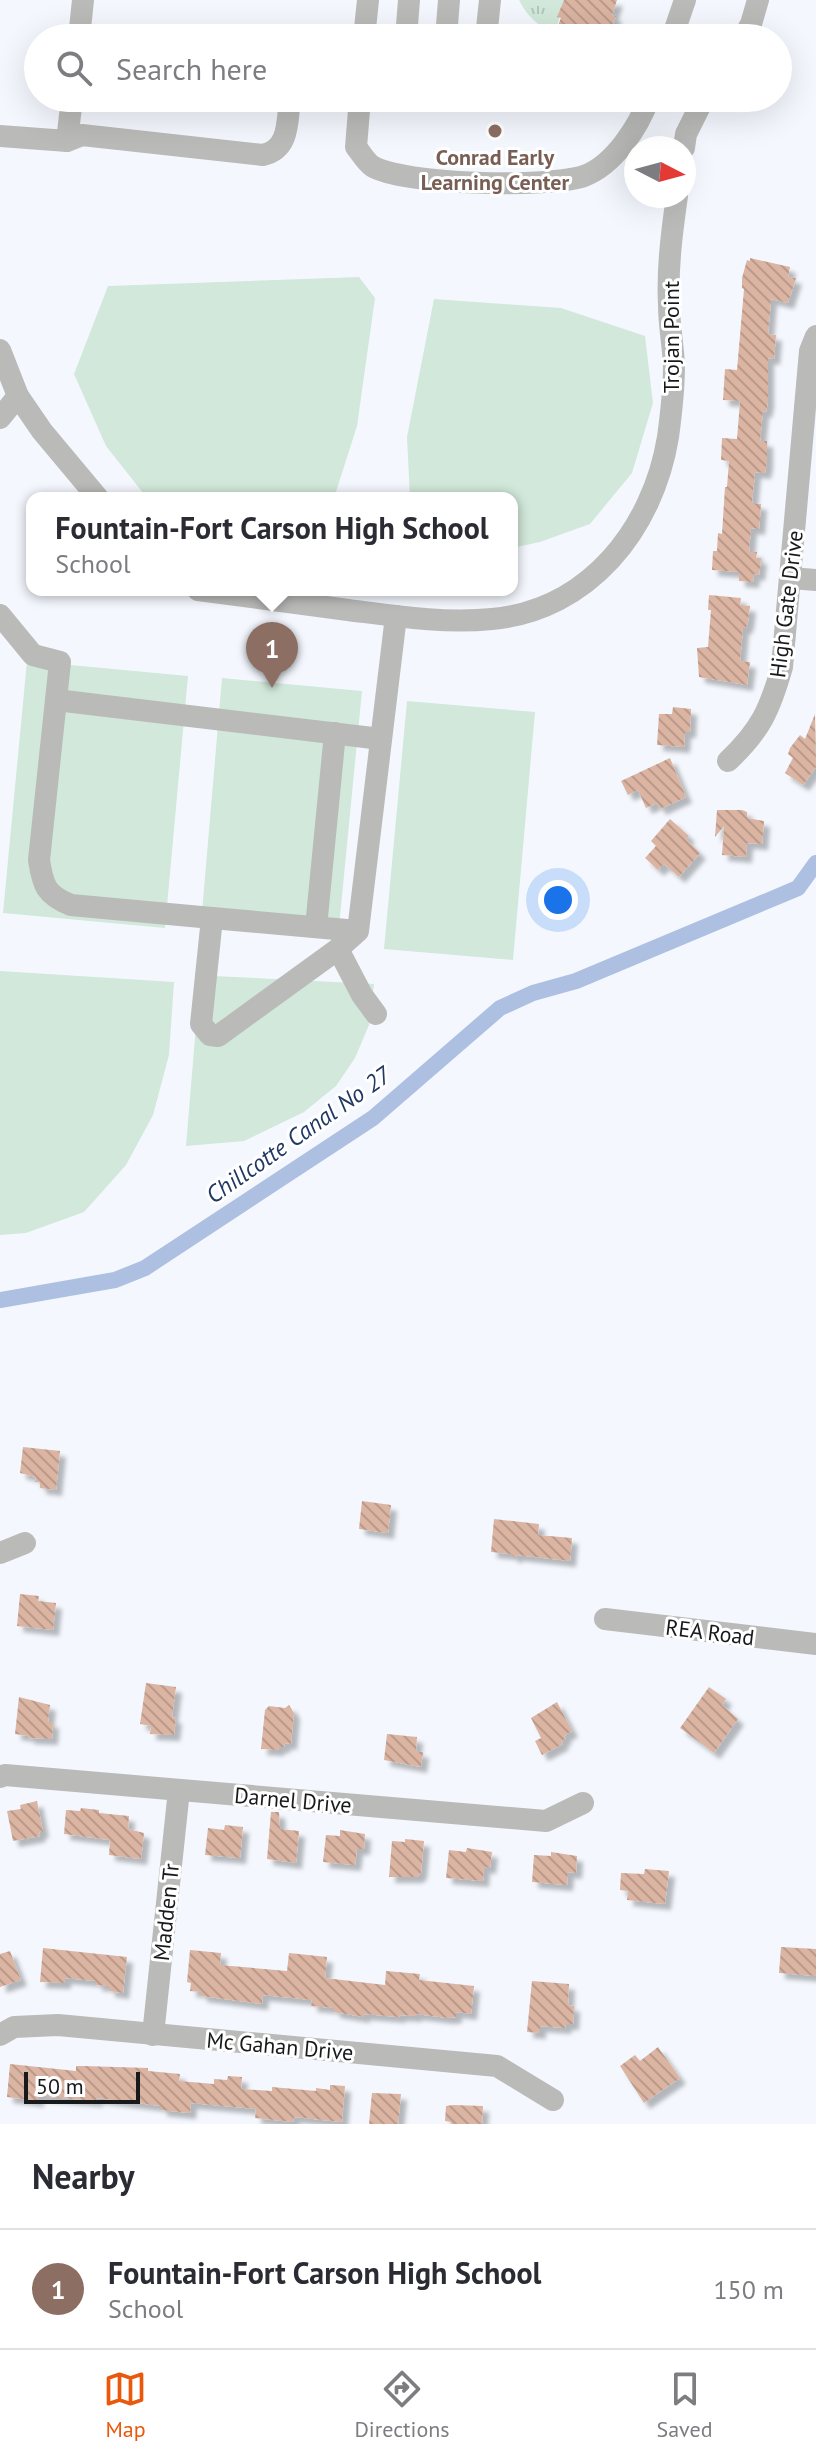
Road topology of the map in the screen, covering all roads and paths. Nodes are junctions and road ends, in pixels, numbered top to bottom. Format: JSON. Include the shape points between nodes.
{"nodes":[{"id":1,"x":83,"y":0,"type":"edge"},
{"id":2,"x":368,"y":0,"type":"edge"},
{"id":3,"x":409,"y":0,"type":"edge"},
{"id":4,"x":449,"y":0,"type":"edge"},
{"id":5,"x":490,"y":0,"type":"edge"},
{"id":6,"x":685,"y":0,"type":"edge"},
{"id":7,"x":758,"y":0,"type":"edge"},
{"id":8,"x":80,"y":24,"type":"edge"},
{"id":9,"x":365,"y":24,"type":"edge"},
{"id":10,"x":407,"y":24,"type":"edge"},
{"id":11,"x":447,"y":24,"type":"edge"},
{"id":12,"x":487,"y":24,"type":"edge"},
{"id":13,"x":677,"y":24,"type":"edge"},
{"id":14,"x":749,"y":24,"type":"edge"},
{"id":15,"x":70,"y":112,"type":"edge"},
{"id":16,"x":288,"y":112,"type":"edge"},
{"id":17,"x":359,"y":112,"type":"edge"},
{"id":18,"x":644,"y":112,"type":"edge"},
{"id":19,"x":697,"y":112,"type":"edge"},
{"id":20,"x":0,"y":136,"type":"edge"},
{"id":21,"x":686,"y":136,"type":"edge"},
{"id":22,"x":67,"y":141,"type":"junction"},
{"id":23,"x":676,"y":208,"type":"edge"},
{"id":24,"x":816,"y":336,"type":"edge"},
{"id":25,"x":0,"y":350,"type":"edge"},
{"id":26,"x":18,"y":396,"type":"junction"},
{"id":27,"x":0,"y":418,"type":"edge"},
{"id":28,"x":93,"y":492,"type":"edge"},
{"id":29,"x":791,"y":578,"type":"junction"},
{"id":30,"x":816,"y":580,"type":"edge"},
{"id":31,"x":244,"y":596,"type":"edge"},
{"id":32,"x":0,"y":615,"type":"edge"},
{"id":33,"x":396,"y":616,"type":"junction"},
{"id":34,"x":56,"y":700,"type":"junction"},
{"id":35,"x":335,"y":733,"type":"junction"},
{"id":36,"x":381,"y":739,"type":"junction"},
{"id":37,"x":728,"y":761,"type":"dead end"},
{"id":38,"x":212,"y":918,"type":"junction"},
{"id":39,"x":316,"y":927,"type":"junction"},
{"id":40,"x":358,"y":931,"type":"junction"},
{"id":41,"x":338,"y":949,"type":"junction"},
{"id":42,"x":376,"y":1014,"type":"dead end"},
{"id":43,"x":25,"y":1543,"type":"dead end"},
{"id":44,"x":0,"y":1553,"type":"edge"},
{"id":45,"x":605,"y":1619,"type":"dead end"},
{"id":46,"x":816,"y":1644,"type":"edge"},
{"id":47,"x":0,"y":1777,"type":"edge"},
{"id":48,"x":179,"y":1790,"type":"junction"},
{"id":49,"x":583,"y":1803,"type":"dead end"},
{"id":50,"x":0,"y":2035,"type":"edge"},
{"id":51,"x":153,"y":2035,"type":"junction"},
{"id":52,"x":553,"y":2100,"type":"dead end"}],
"edges":[{"from":1,"to":8,"type":"street"},
{"from":2,"to":9,"type":"street"},
{"from":3,"to":10,"type":"street"},
{"from":4,"to":11,"type":"street"},
{"from":5,"to":12,"type":"street"},
{"from":6,"to":13,"type":"street"},
{"from":7,"to":14,"type":"street"},
{"from":15,"to":22,"type":"street"},
{"from":16,"to":22,"type":"street","via":[[284,141],[275,152],[263,155],[82,135]]},
{"from":17,"to":18,"type":"street","via":[[356,147],[371,165],[393,174],[488,183],[557,182],[587,175],[620,150]]},
{"from":19,"to":21,"type":"street"},
{"from":20,"to":22,"type":"street"},
{"from":23,"to":33,"type":"street","name":"Trojan Point","via":[[669,302],[674,367],[667,439],[652,500],[628,541],[598,573],[535,610],[457,621]]},
{"from":24,"to":29,"type":"street","name":"High Gate Drive","via":[[810,351]]},
{"from":25,"to":26,"type":"street"},
{"from":26,"to":27,"type":"street"},
{"from":26,"to":28,"type":"street"},
{"from":29,"to":30,"type":"street"},
{"from":29,"to":37,"type":"street","name":"High Gate Drive","via":[[782,667],[771,707],[749,742]]},
{"from":31,"to":33,"type":"street","name":"Trojan Point"},
{"from":32,"to":34,"type":"street","via":[[33,655],[60,662]]},
{"from":33,"to":36,"type":"street"},
{"from":34,"to":35,"type":"street"},
{"from":34,"to":38,"type":"street","via":[[39,860],[42,881],[53,898],[71,905]]},
{"from":35,"to":36,"type":"street"},
{"from":35,"to":39,"type":"street"},
{"from":36,"to":40,"type":"street"},
{"from":38,"to":39,"type":"street"},
{"from":38,"to":41,"type":"street","via":[[201,1024],[210,1035],[218,1036]]},
{"from":39,"to":40,"type":"street"},
{"from":40,"to":41,"type":"street"},
{"from":41,"to":42,"type":"street"},
{"from":43,"to":44,"type":"street"},
{"from":45,"to":46,"type":"street","name":"REA Road"},
{"from":47,"to":48,"type":"street","name":"Darnel Drive"},
{"from":48,"to":49,"type":"street","name":"Darnel Drive","via":[[546,1821]]},
{"from":48,"to":51,"type":"street","name":"Madden Tr"},
{"from":50,"to":51,"type":"street","name":"Mc Gahan Drive","via":[[14,2027],[58,2025]]},
{"from":51,"to":52,"type":"street","name":"Mc Gahan Drive","via":[[497,2066]]}]}
